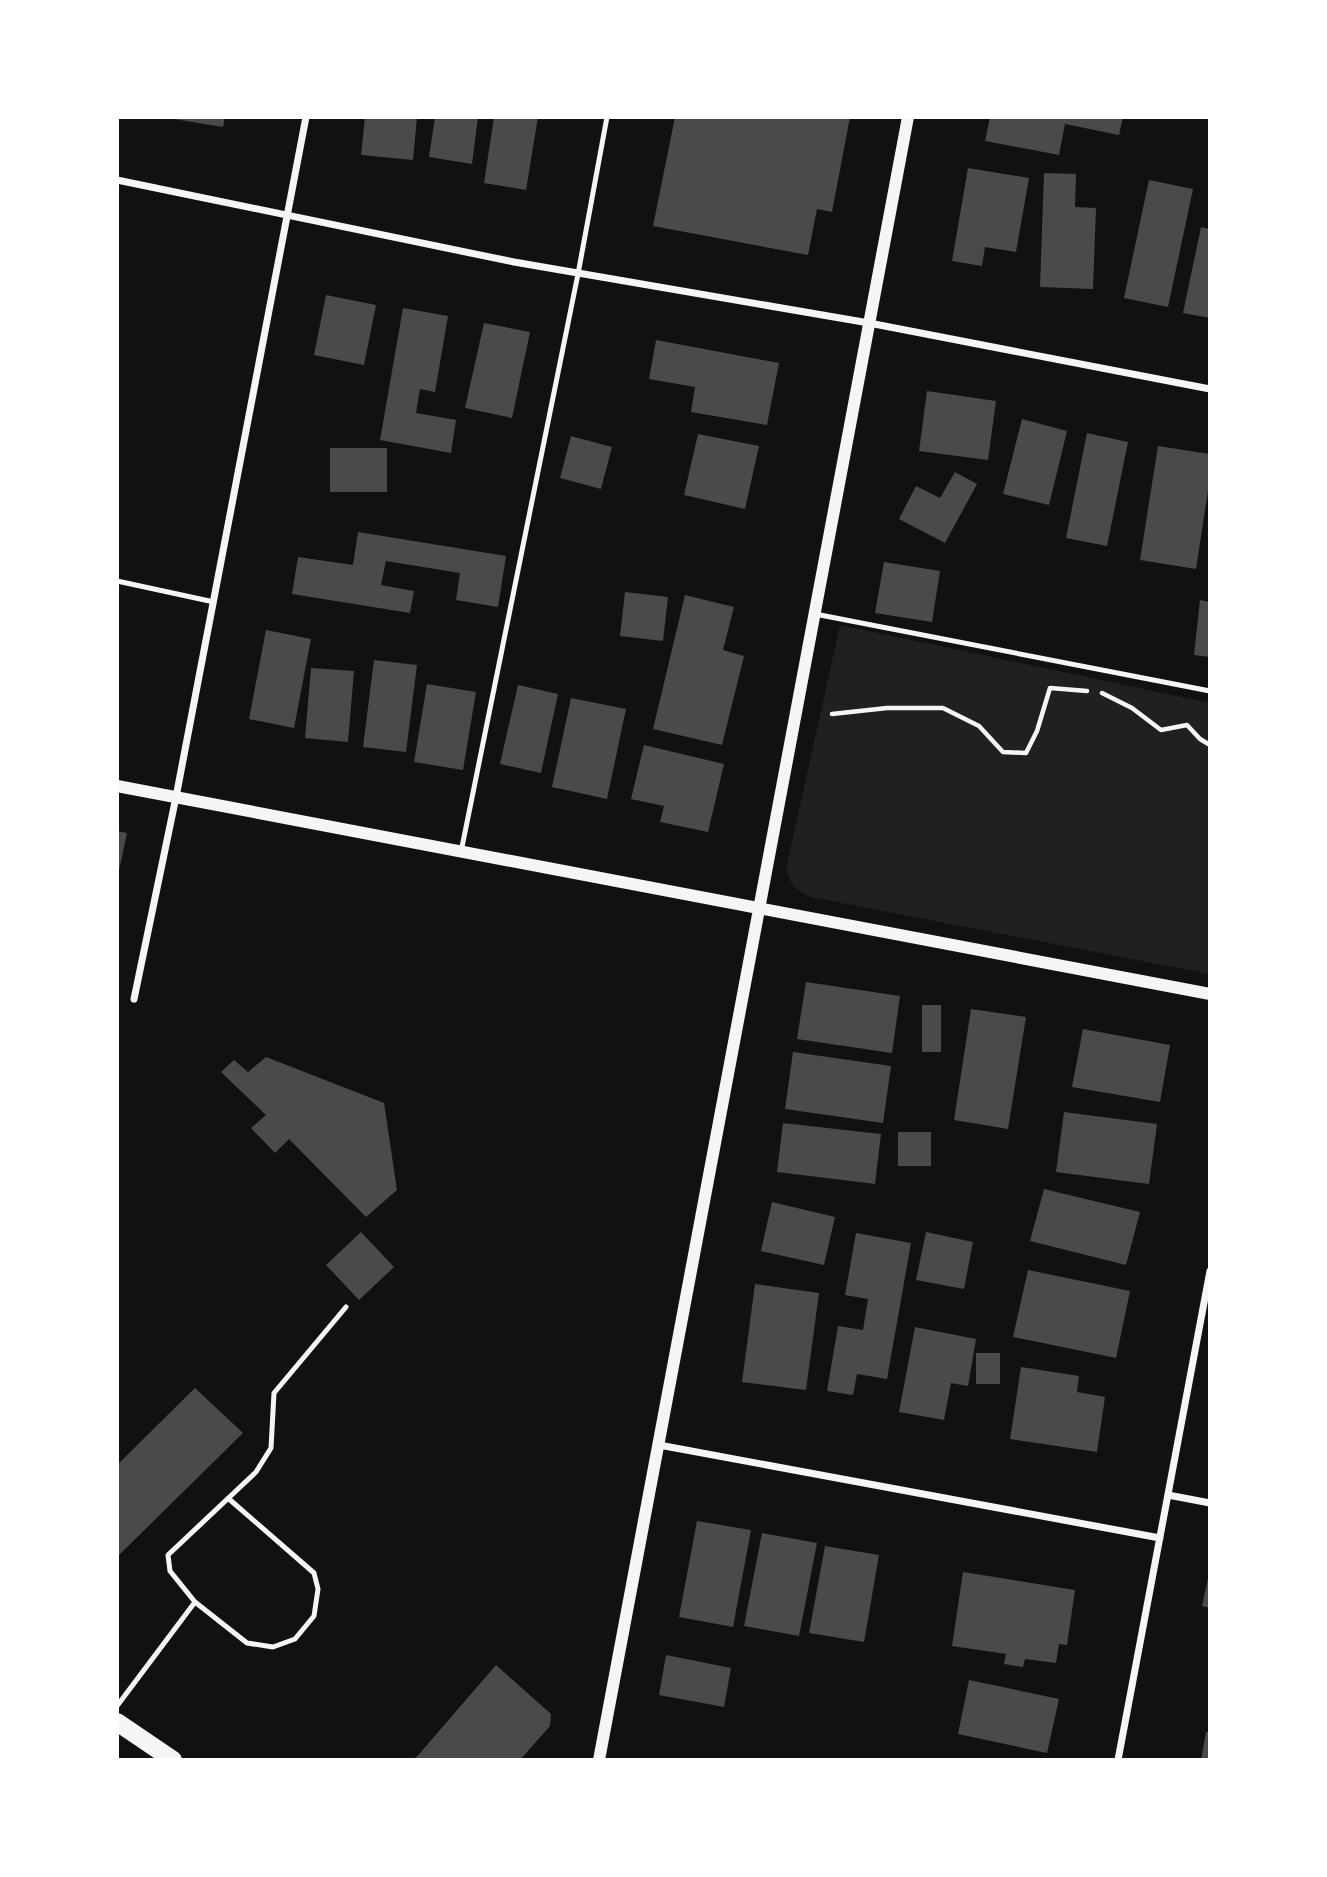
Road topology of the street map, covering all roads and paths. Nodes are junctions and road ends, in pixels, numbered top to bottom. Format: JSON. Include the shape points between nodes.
{"nodes":[{"id":1,"x":306,"y":117,"type":"edge"},
{"id":2,"x":607,"y":117,"type":"edge"},
{"id":3,"x":908,"y":117,"type":"edge"},
{"id":4,"x":117,"y":180,"type":"edge"},
{"id":5,"x":288,"y":215,"type":"junction"},
{"id":6,"x":578,"y":274,"type":"junction"},
{"id":7,"x":869,"y":323,"type":"junction"},
{"id":8,"x":1210,"y":389,"type":"edge"},
{"id":9,"x":117,"y":581,"type":"edge"},
{"id":10,"x":214,"y":602,"type":"junction"},
{"id":11,"x":815,"y":614,"type":"junction"},
{"id":12,"x":1210,"y":691,"type":"edge"},
{"id":13,"x":1089,"y":692,"type":"dead end"},
{"id":14,"x":1102,"y":693,"type":"dead end"},
{"id":15,"x":831,"y":714,"type":"dead end"},
{"id":16,"x":1210,"y":745,"type":"edge"},
{"id":17,"x":117,"y":786,"type":"edge"},
{"id":18,"x":176,"y":797,"type":"junction"},
{"id":19,"x":461,"y":852,"type":"junction"},
{"id":20,"x":759,"y":909,"type":"junction"},
{"id":21,"x":1210,"y":994,"type":"edge"},
{"id":22,"x":134,"y":999,"type":"dead end"},
{"id":23,"x":1210,"y":1271,"type":"edge"},
{"id":24,"x":346,"y":1307,"type":"dead end"},
{"id":25,"x":659,"y":1445,"type":"junction"},
{"id":26,"x":1168,"y":1495,"type":"junction"},
{"id":27,"x":229,"y":1499,"type":"junction"},
{"id":28,"x":1210,"y":1503,"type":"edge"},
{"id":29,"x":1160,"y":1538,"type":"junction"},
{"id":30,"x":195,"y":1602,"type":"junction"},
{"id":31,"x":117,"y":1706,"type":"edge"},
{"id":32,"x":117,"y":1722,"type":"edge"},
{"id":33,"x":173,"y":1760,"type":"edge"},
{"id":34,"x":599,"y":1760,"type":"edge"},
{"id":35,"x":1118,"y":1760,"type":"edge"}],
"edges":[{"from":1,"to":5,"type":"street"},
{"from":2,"to":6,"type":"lane"},
{"from":3,"to":7,"type":"street"},
{"from":4,"to":5,"type":"street"},
{"from":5,"to":6,"type":"street"},
{"from":5,"to":10,"type":"street"},
{"from":6,"to":7,"type":"street"},
{"from":6,"to":19,"type":"lane"},
{"from":7,"to":8,"type":"street"},
{"from":7,"to":11,"type":"street"},
{"from":9,"to":10,"type":"lane"},
{"from":10,"to":18,"type":"street"},
{"from":11,"to":12,"type":"lane"},
{"from":11,"to":20,"type":"street"},
{"from":13,"to":15,"type":"path","via":[[1050,688],[1026,753],[1003,752],[979,726],[943,708]]},
{"from":14,"to":16,"type":"path","via":[[1161,730],[1187,724]]},
{"from":17,"to":18,"type":"street"},
{"from":18,"to":19,"type":"street"},
{"from":18,"to":22,"type":"street"},
{"from":19,"to":20,"type":"street"},
{"from":20,"to":21,"type":"street"},
{"from":20,"to":25,"type":"street"},
{"from":23,"to":26,"type":"street"},
{"from":24,"to":27,"type":"lane","via":[[274,1393],[271,1448],[256,1472]]},
{"from":25,"to":29,"type":"street"},
{"from":25,"to":34,"type":"street"},
{"from":26,"to":28,"type":"street"},
{"from":26,"to":29,"type":"street"},
{"from":27,"to":30,"type":"lane","via":[[168,1556],[170,1571]]},
{"from":27,"to":30,"type":"lane","via":[[314,1573],[314,1616],[295,1639],[273,1647],[247,1643]]},
{"from":29,"to":35,"type":"street"},
{"from":30,"to":31,"type":"lane"},
{"from":32,"to":33,"type":"main road"}]}
